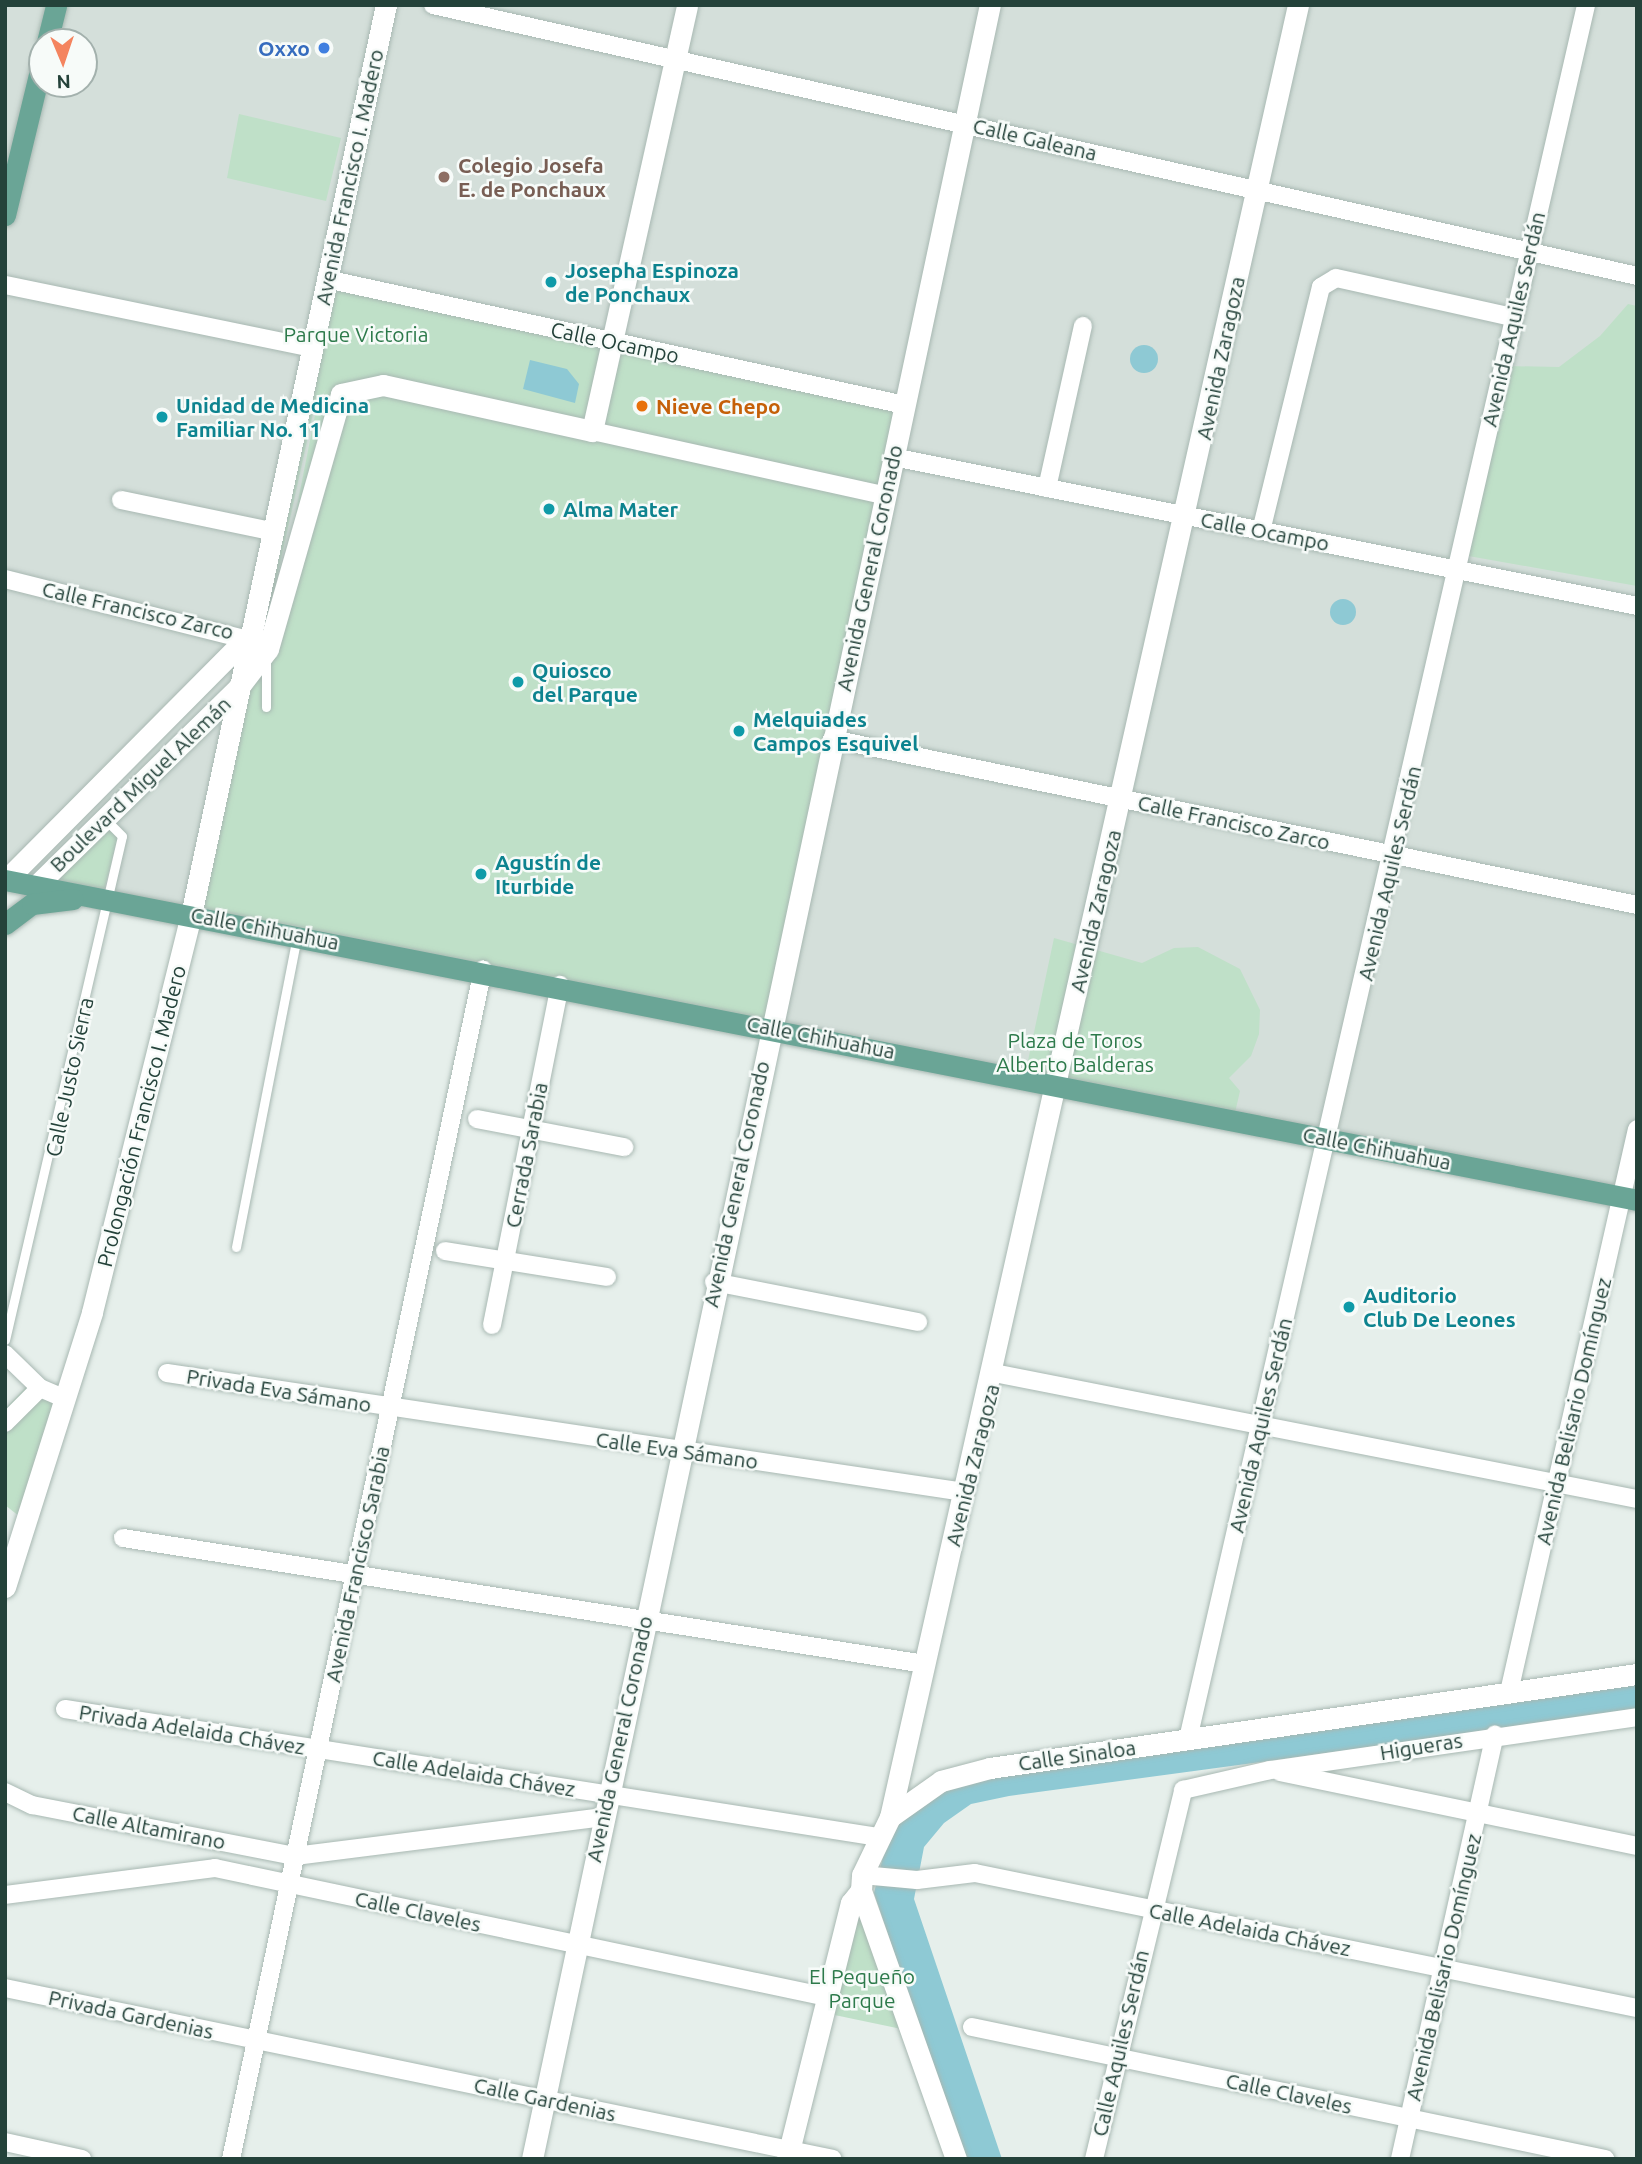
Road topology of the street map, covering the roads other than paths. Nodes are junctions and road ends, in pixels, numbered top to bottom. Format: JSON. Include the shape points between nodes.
{"nodes":[{"id":1,"x":55,"y":5,"type":"edge"},
{"id":2,"x":386,"y":5,"type":"edge"},
{"id":3,"x":433,"y":5,"type":"edge"},
{"id":4,"x":687,"y":5,"type":"edge"},
{"id":5,"x":990,"y":5,"type":"edge"},
{"id":6,"x":1298,"y":5,"type":"edge"},
{"id":7,"x":1586,"y":5,"type":"edge"},
{"id":8,"x":50,"y":28,"type":"edge"},
{"id":9,"x":675,"y":60,"type":"junction"},
{"id":10,"x":33,"y":98,"type":"edge"},
{"id":11,"x":966,"y":122,"type":"junction"},
{"id":12,"x":1257,"y":190,"type":"junction"},
{"id":13,"x":5,"y":215,"type":"edge"},
{"id":14,"x":1528,"y":251,"type":"junction"},
{"id":15,"x":1637,"y":276,"type":"edge"},
{"id":16,"x":326,"y":279,"type":"junction"},
{"id":17,"x":5,"y":285,"type":"edge"},
{"id":18,"x":1512,"y":317,"type":"junction"},
{"id":19,"x":1083,"y":326,"type":"dead end"},
{"id":20,"x":612,"y":342,"type":"junction"},
{"id":21,"x":311,"y":348,"type":"junction"},
{"id":22,"x":905,"y":405,"type":"junction"},
{"id":23,"x":592,"y":431,"type":"junction"},
{"id":24,"x":893,"y":457,"type":"junction"},
{"id":25,"x":1047,"y":488,"type":"junction"},
{"id":26,"x":882,"y":495,"type":"junction"},
{"id":27,"x":121,"y":499,"type":"dead end"},
{"id":28,"x":1185,"y":516,"type":"junction"},
{"id":29,"x":271,"y":531,"type":"junction"},
{"id":30,"x":1261,"y":531,"type":"junction"},
{"id":31,"x":1460,"y":569,"type":"junction"},
{"id":32,"x":5,"y":579,"type":"edge"},
{"id":33,"x":1637,"y":606,"type":"edge"},
{"id":34,"x":247,"y":636,"type":"junction"},
{"id":35,"x":268,"y":649,"type":"junction"},
{"id":36,"x":238,"y":688,"type":"junction"},
{"id":37,"x":266,"y":707,"type":"dead end"},
{"id":38,"x":832,"y":739,"type":"junction"},
{"id":39,"x":1121,"y":799,"type":"junction"},
{"id":40,"x":105,"y":819,"type":"junction"},
{"id":41,"x":1393,"y":855,"type":"junction"},
{"id":42,"x":6,"y":878,"type":"edge"},
{"id":43,"x":38,"y":884,"type":"junction"},
{"id":44,"x":99,"y":897,"type":"junction"},
{"id":45,"x":1637,"y":905,"type":"edge"},
{"id":46,"x":5,"y":914,"type":"edge"},
{"id":47,"x":191,"y":915,"type":"junction"},
{"id":48,"x":5,"y":924,"type":"edge"},
{"id":49,"x":298,"y":934,"type":"junction"},
{"id":50,"x":483,"y":969,"type":"junction"},
{"id":51,"x":560,"y":985,"type":"junction"},
{"id":52,"x":770,"y":1028,"type":"junction"},
{"id":53,"x":1057,"y":1083,"type":"junction"},
{"id":54,"x":477,"y":1119,"type":"dead end"},
{"id":55,"x":531,"y":1129,"type":"junction"},
{"id":56,"x":1637,"y":1129,"type":"edge"},
{"id":57,"x":1327,"y":1138,"type":"junction"},
{"id":58,"x":624,"y":1147,"type":"dead end"},
{"id":59,"x":1629,"y":1199,"type":"edge"},
{"id":60,"x":236,"y":1247,"type":"dead end"},
{"id":61,"x":445,"y":1251,"type":"dead end"},
{"id":62,"x":505,"y":1261,"type":"junction"},
{"id":63,"x":607,"y":1277,"type":"dead end"},
{"id":64,"x":714,"y":1282,"type":"junction"},
{"id":65,"x":918,"y":1322,"type":"dead end"},
{"id":66,"x":492,"y":1325,"type":"dead end"},
{"id":67,"x":5,"y":1340,"type":"edge"},
{"id":68,"x":5,"y":1354,"type":"edge"},
{"id":69,"x":167,"y":1373,"type":"dead end"},
{"id":70,"x":994,"y":1373,"type":"junction"},
{"id":71,"x":40,"y":1388,"type":"junction"},
{"id":72,"x":65,"y":1399,"type":"junction"},
{"id":73,"x":390,"y":1407,"type":"junction"},
{"id":74,"x":5,"y":1423,"type":"edge"},
{"id":75,"x":1260,"y":1425,"type":"junction"},
{"id":76,"x":679,"y":1450,"type":"junction"},
{"id":77,"x":1556,"y":1483,"type":"junction"},
{"id":78,"x":964,"y":1492,"type":"junction"},
{"id":79,"x":1637,"y":1499,"type":"edge"},
{"id":80,"x":123,"y":1538,"type":"dead end"},
{"id":81,"x":355,"y":1576,"type":"junction"},
{"id":82,"x":5,"y":1587,"type":"edge"},
{"id":83,"x":643,"y":1620,"type":"junction"},
{"id":84,"x":925,"y":1664,"type":"junction"},
{"id":85,"x":1637,"y":1674,"type":"edge"},
{"id":86,"x":1509,"y":1692,"type":"junction"},
{"id":87,"x":65,"y":1709,"type":"dead end"},
{"id":88,"x":1637,"y":1717,"type":"edge"},
{"id":89,"x":1495,"y":1735,"type":"junction"},
{"id":90,"x":1188,"y":1739,"type":"junction"},
{"id":91,"x":318,"y":1749,"type":"junction"},
{"id":92,"x":1270,"y":1770,"type":"junction"},
{"id":93,"x":1205,"y":1781,"type":"joint"},
{"id":94,"x":5,"y":1792,"type":"edge"},
{"id":95,"x":607,"y":1794,"type":"junction"},
{"id":96,"x":1478,"y":1813,"type":"junction"},
{"id":97,"x":602,"y":1817,"type":"junction"},
{"id":98,"x":890,"y":1817,"type":"junction"},
{"id":99,"x":879,"y":1837,"type":"junction"},
{"id":100,"x":1637,"y":1846,"type":"edge"},
{"id":101,"x":295,"y":1856,"type":"junction"},
{"id":102,"x":866,"y":1881,"type":"junction"},
{"id":103,"x":289,"y":1884,"type":"junction"},
{"id":104,"x":5,"y":1895,"type":"edge"},
{"id":105,"x":1150,"y":1909,"type":"junction"},
{"id":106,"x":576,"y":1944,"type":"junction"},
{"id":107,"x":1443,"y":1969,"type":"junction"},
{"id":108,"x":5,"y":1988,"type":"edge"},
{"id":109,"x":827,"y":1997,"type":"junction"},
{"id":110,"x":1637,"y":2008,"type":"edge"},
{"id":111,"x":972,"y":2027,"type":"dead end"},
{"id":112,"x":256,"y":2040,"type":"junction"},
{"id":113,"x":1117,"y":2057,"type":"junction"},
{"id":114,"x":544,"y":2099,"type":"junction"},
{"id":115,"x":1409,"y":2118,"type":"junction"},
{"id":116,"x":5,"y":2142,"type":"edge"},
{"id":117,"x":788,"y":2154,"type":"edge"},
{"id":118,"x":82,"y":2159,"type":"edge"},
{"id":119,"x":231,"y":2159,"type":"edge"},
{"id":120,"x":532,"y":2159,"type":"edge"},
{"id":121,"x":833,"y":2159,"type":"edge"},
{"id":122,"x":957,"y":2159,"type":"edge"},
{"id":123,"x":1094,"y":2159,"type":"edge"},
{"id":124,"x":1400,"y":2159,"type":"edge"},
{"id":125,"x":1605,"y":2159,"type":"edge"}],
"edges":[{"from":1,"to":8,"type":"main road"},
{"from":2,"to":16,"type":"street","name":"Avenida Francisco I. Madero"},
{"from":3,"to":9,"type":"street","name":"Calle Galeana"},
{"from":4,"to":9,"type":"street"},
{"from":5,"to":11,"type":"street","name":"Avenida General Coronado"},
{"from":6,"to":12,"type":"street","name":"Avenida Zaragoza"},
{"from":7,"to":14,"type":"street","name":"Avenida Aquiles Serdán"},
{"from":9,"to":11,"type":"street","name":"Calle Galeana"},
{"from":9,"to":20,"type":"street"},
{"from":10,"to":13,"type":"main road"},
{"from":11,"to":12,"type":"street","name":"Calle Galeana"},
{"from":11,"to":22,"type":"street","name":"Avenida General Coronado"},
{"from":12,"to":14,"type":"street","name":"Calle Galeana"},
{"from":12,"to":28,"type":"street","name":"Avenida Zaragoza"},
{"from":14,"to":15,"type":"street","name":"Calle Galeana"},
{"from":14,"to":18,"type":"street","name":"Avenida Aquiles Serdán"},
{"from":16,"to":20,"type":"street","name":"Calle Ocampo"},
{"from":16,"to":21,"type":"street","name":"Avenida Francisco I. Madero"},
{"from":17,"to":21,"type":"street"},
{"from":18,"to":30,"type":"street","via":[[1336,278],[1321,286]]},
{"from":18,"to":31,"type":"street","name":"Avenida Aquiles Serdán"},
{"from":19,"to":25,"type":"street"},
{"from":20,"to":22,"type":"street","name":"Calle Ocampo"},
{"from":20,"to":23,"type":"street"},
{"from":21,"to":29,"type":"street","name":"Avenida Francisco I. Madero"},
{"from":22,"to":24,"type":"street","name":"Avenida General Coronado"},
{"from":23,"to":26,"type":"street"},
{"from":23,"to":35,"type":"street","via":[[383,385],[341,394]]},
{"from":24,"to":25,"type":"street","name":"Calle Ocampo"},
{"from":24,"to":26,"type":"street","name":"Avenida General Coronado"},
{"from":25,"to":28,"type":"street","name":"Calle Ocampo"},
{"from":26,"to":38,"type":"street","name":"Avenida General Coronado"},
{"from":27,"to":29,"type":"street"},
{"from":28,"to":30,"type":"street","name":"Calle Ocampo"},
{"from":28,"to":39,"type":"street","name":"Avenida Zaragoza"},
{"from":29,"to":34,"type":"street","name":"Avenida Francisco I. Madero"},
{"from":30,"to":31,"type":"street","name":"Calle Ocampo"},
{"from":31,"to":33,"type":"street","name":"Calle Ocampo"},
{"from":31,"to":41,"type":"street","name":"Avenida Aquiles Serdán"},
{"from":32,"to":34,"type":"street","name":"Calle Francisco Zarco"},
{"from":34,"to":35,"type":"street","name":"Calle Francisco Zarco"},
{"from":34,"to":36,"type":"street","name":"Prolongación Francisco I. Madero"},
{"from":34,"to":42,"type":"street","name":"Boulevard Miguel Alemán"},
{"from":35,"to":36,"type":"street","name":"Boulevard Miguel Alemán"},
{"from":35,"to":37,"type":"lane"},
{"from":36,"to":40,"type":"street","name":"Boulevard Miguel Alemán"},
{"from":36,"to":47,"type":"street","name":"Prolongación Francisco I. Madero"},
{"from":38,"to":39,"type":"street","name":"Calle Francisco Zarco"},
{"from":38,"to":52,"type":"street","name":"Avenida General Coronado"},
{"from":39,"to":41,"type":"street","name":"Calle Francisco Zarco"},
{"from":39,"to":53,"type":"street","name":"Avenida Zaragoza"},
{"from":40,"to":43,"type":"street","name":"Boulevard Miguel Alemán"},
{"from":40,"to":44,"type":"lane","name":"Calle Justo Sierra","via":[[122,836]]},
{"from":41,"to":45,"type":"street","name":"Calle Francisco Zarco"},
{"from":41,"to":57,"type":"street","name":"Avenida Aquiles Serdán"},
{"from":42,"to":43,"type":"main road","name":"Calle Chihuahua"},
{"from":43,"to":44,"type":"main road","name":"Calle Chihuahua"},
{"from":43,"to":46,"type":"main road","name":"Boulevard Miguel Alemán"},
{"from":44,"to":47,"type":"main road","name":"Calle Chihuahua"},
{"from":44,"to":48,"type":"main road","via":[[44,900]]},
{"from":44,"to":67,"type":"lane","name":"Calle Justo Sierra","via":[[52,1157]]},
{"from":47,"to":49,"type":"main road","name":"Calle Chihuahua"},
{"from":47,"to":72,"type":"street","name":"Prolongación Francisco I. Madero"},
{"from":49,"to":50,"type":"main road","name":"Calle Chihuahua"},
{"from":49,"to":60,"type":"lane"},
{"from":50,"to":51,"type":"main road","name":"Calle Chihuahua"},
{"from":50,"to":73,"type":"street","name":"Avenida Francisco Sarabia"},
{"from":51,"to":52,"type":"main road","name":"Calle Chihuahua"},
{"from":51,"to":55,"type":"street","name":"Cerrada Sarabia"},
{"from":52,"to":53,"type":"main road","name":"Calle Chihuahua"},
{"from":52,"to":64,"type":"street","name":"Avenida General Coronado"},
{"from":53,"to":57,"type":"main road","name":"Calle Chihuahua"},
{"from":53,"to":70,"type":"street","name":"Avenida Zaragoza"},
{"from":54,"to":55,"type":"street"},
{"from":55,"to":58,"type":"street"},
{"from":55,"to":62,"type":"street","name":"Cerrada Sarabia"},
{"from":56,"to":59,"type":"street","name":"Avenida Belisario Domínguez"},
{"from":57,"to":59,"type":"main road","name":"Calle Chihuahua"},
{"from":57,"to":75,"type":"street","name":"Avenida Aquiles Serdán"},
{"from":59,"to":77,"type":"street","name":"Avenida Belisario Domínguez"},
{"from":61,"to":62,"type":"street"},
{"from":62,"to":63,"type":"street"},
{"from":62,"to":66,"type":"street","name":"Cerrada Sarabia"},
{"from":64,"to":65,"type":"street"},
{"from":64,"to":76,"type":"street","name":"Avenida General Coronado"},
{"from":68,"to":71,"type":"street"},
{"from":69,"to":73,"type":"street","name":"Privada Eva Sámano"},
{"from":70,"to":75,"type":"street"},
{"from":70,"to":78,"type":"street","name":"Avenida Zaragoza"},
{"from":71,"to":72,"type":"street"},
{"from":71,"to":74,"type":"street"},
{"from":72,"to":82,"type":"street","name":"Prolongación Francisco I. Madero"},
{"from":73,"to":76,"type":"street","name":"Calle Eva Sámano"},
{"from":73,"to":81,"type":"street","name":"Avenida Francisco Sarabia"},
{"from":75,"to":77,"type":"street"},
{"from":75,"to":90,"type":"street","name":"Avenida Aquiles Serdán"},
{"from":76,"to":78,"type":"street","name":"Calle Eva Sámano"},
{"from":76,"to":83,"type":"street","name":"Avenida General Coronado"},
{"from":77,"to":79,"type":"street"},
{"from":77,"to":86,"type":"street","name":"Avenida Belisario Domínguez"},
{"from":78,"to":84,"type":"street","name":"Avenida Zaragoza"},
{"from":80,"to":81,"type":"street"},
{"from":81,"to":83,"type":"street"},
{"from":81,"to":91,"type":"street","name":"Avenida Francisco Sarabia"},
{"from":83,"to":84,"type":"street"},
{"from":83,"to":95,"type":"street","name":"Avenida General Coronado"},
{"from":84,"to":98,"type":"street","name":"Avenida Zaragoza"},
{"from":85,"to":86,"type":"street","name":"Calle Sinaloa"},
{"from":86,"to":90,"type":"street","name":"Calle Sinaloa"},
{"from":87,"to":91,"type":"street","name":"Privada Adelaida Chávez"},
{"from":88,"to":89,"type":"street","name":"Higueras"},
{"from":89,"to":92,"type":"street","name":"Higueras"},
{"from":89,"to":96,"type":"street","name":"Avenida Belisario Domínguez"},
{"from":90,"to":98,"type":"street","name":"Calle Sinaloa","via":[[990,1768],[941,1781]]},
{"from":91,"to":95,"type":"street","name":"Calle Adelaida Chávez"},
{"from":91,"to":101,"type":"street","name":"Avenida Francisco Sarabia"},
{"from":92,"to":93,"type":"street","name":"Higueras"},
{"from":92,"to":96,"type":"street"},
{"from":93,"to":105,"type":"street","name":"Calle Aquiles Serdán","via":[[1183,1790],[1175,1802]]},
{"from":94,"to":101,"type":"street","name":"Calle Altamirano","via":[[32,1805]]},
{"from":95,"to":97,"type":"street","name":"Avenida General Coronado"},
{"from":95,"to":99,"type":"street","name":"Calle Adelaida Chávez"},
{"from":96,"to":100,"type":"street"},
{"from":96,"to":107,"type":"street","name":"Avenida Belisario Domínguez"},
{"from":97,"to":101,"type":"street"},
{"from":97,"to":106,"type":"street","name":"Avenida General Coronado"},
{"from":98,"to":99,"type":"street","name":"Calle Sinaloa"},
{"from":99,"to":102,"type":"street","name":"Calle Sinaloa"},
{"from":101,"to":103,"type":"street","name":"Avenida Francisco Sarabia"},
{"from":102,"to":105,"type":"street","name":"Calle Adelaida Chávez","via":[[975,1873]]},
{"from":102,"to":109,"type":"street","via":[[851,1903]]},
{"from":102,"to":122,"type":"street"},
{"from":103,"to":104,"type":"street","name":"Calle Claveles","via":[[215,1868]]},
{"from":103,"to":106,"type":"street","name":"Calle Claveles"},
{"from":103,"to":112,"type":"street","name":"Avenida Francisco Sarabia"},
{"from":105,"to":107,"type":"street","name":"Calle Adelaida Chávez"},
{"from":105,"to":113,"type":"street","name":"Calle Aquiles Serdán"},
{"from":106,"to":109,"type":"street","name":"Calle Claveles"},
{"from":106,"to":114,"type":"street","name":"Avenida General Coronado"},
{"from":107,"to":110,"type":"street","name":"Calle Adelaida Chávez"},
{"from":107,"to":115,"type":"street","name":"Avenida Belisario Domínguez"},
{"from":108,"to":112,"type":"street","name":"Privada Gardenias"},
{"from":109,"to":117,"type":"street"},
{"from":111,"to":113,"type":"street","name":"Calle Claveles"},
{"from":112,"to":114,"type":"street","name":"Calle Gardenias"},
{"from":112,"to":119,"type":"street","name":"Avenida Francisco Sarabia"},
{"from":113,"to":115,"type":"street","name":"Calle Claveles"},
{"from":113,"to":123,"type":"street","name":"Calle Aquiles Serdán"},
{"from":114,"to":117,"type":"street","name":"Calle Gardenias"},
{"from":114,"to":120,"type":"street","name":"Avenida General Coronado"},
{"from":115,"to":124,"type":"street","name":"Avenida Belisario Domínguez"},
{"from":115,"to":125,"type":"street","name":"Calle Claveles"},
{"from":116,"to":118,"type":"street"},
{"from":117,"to":121,"type":"street","name":"Calle Gardenias"}]}
